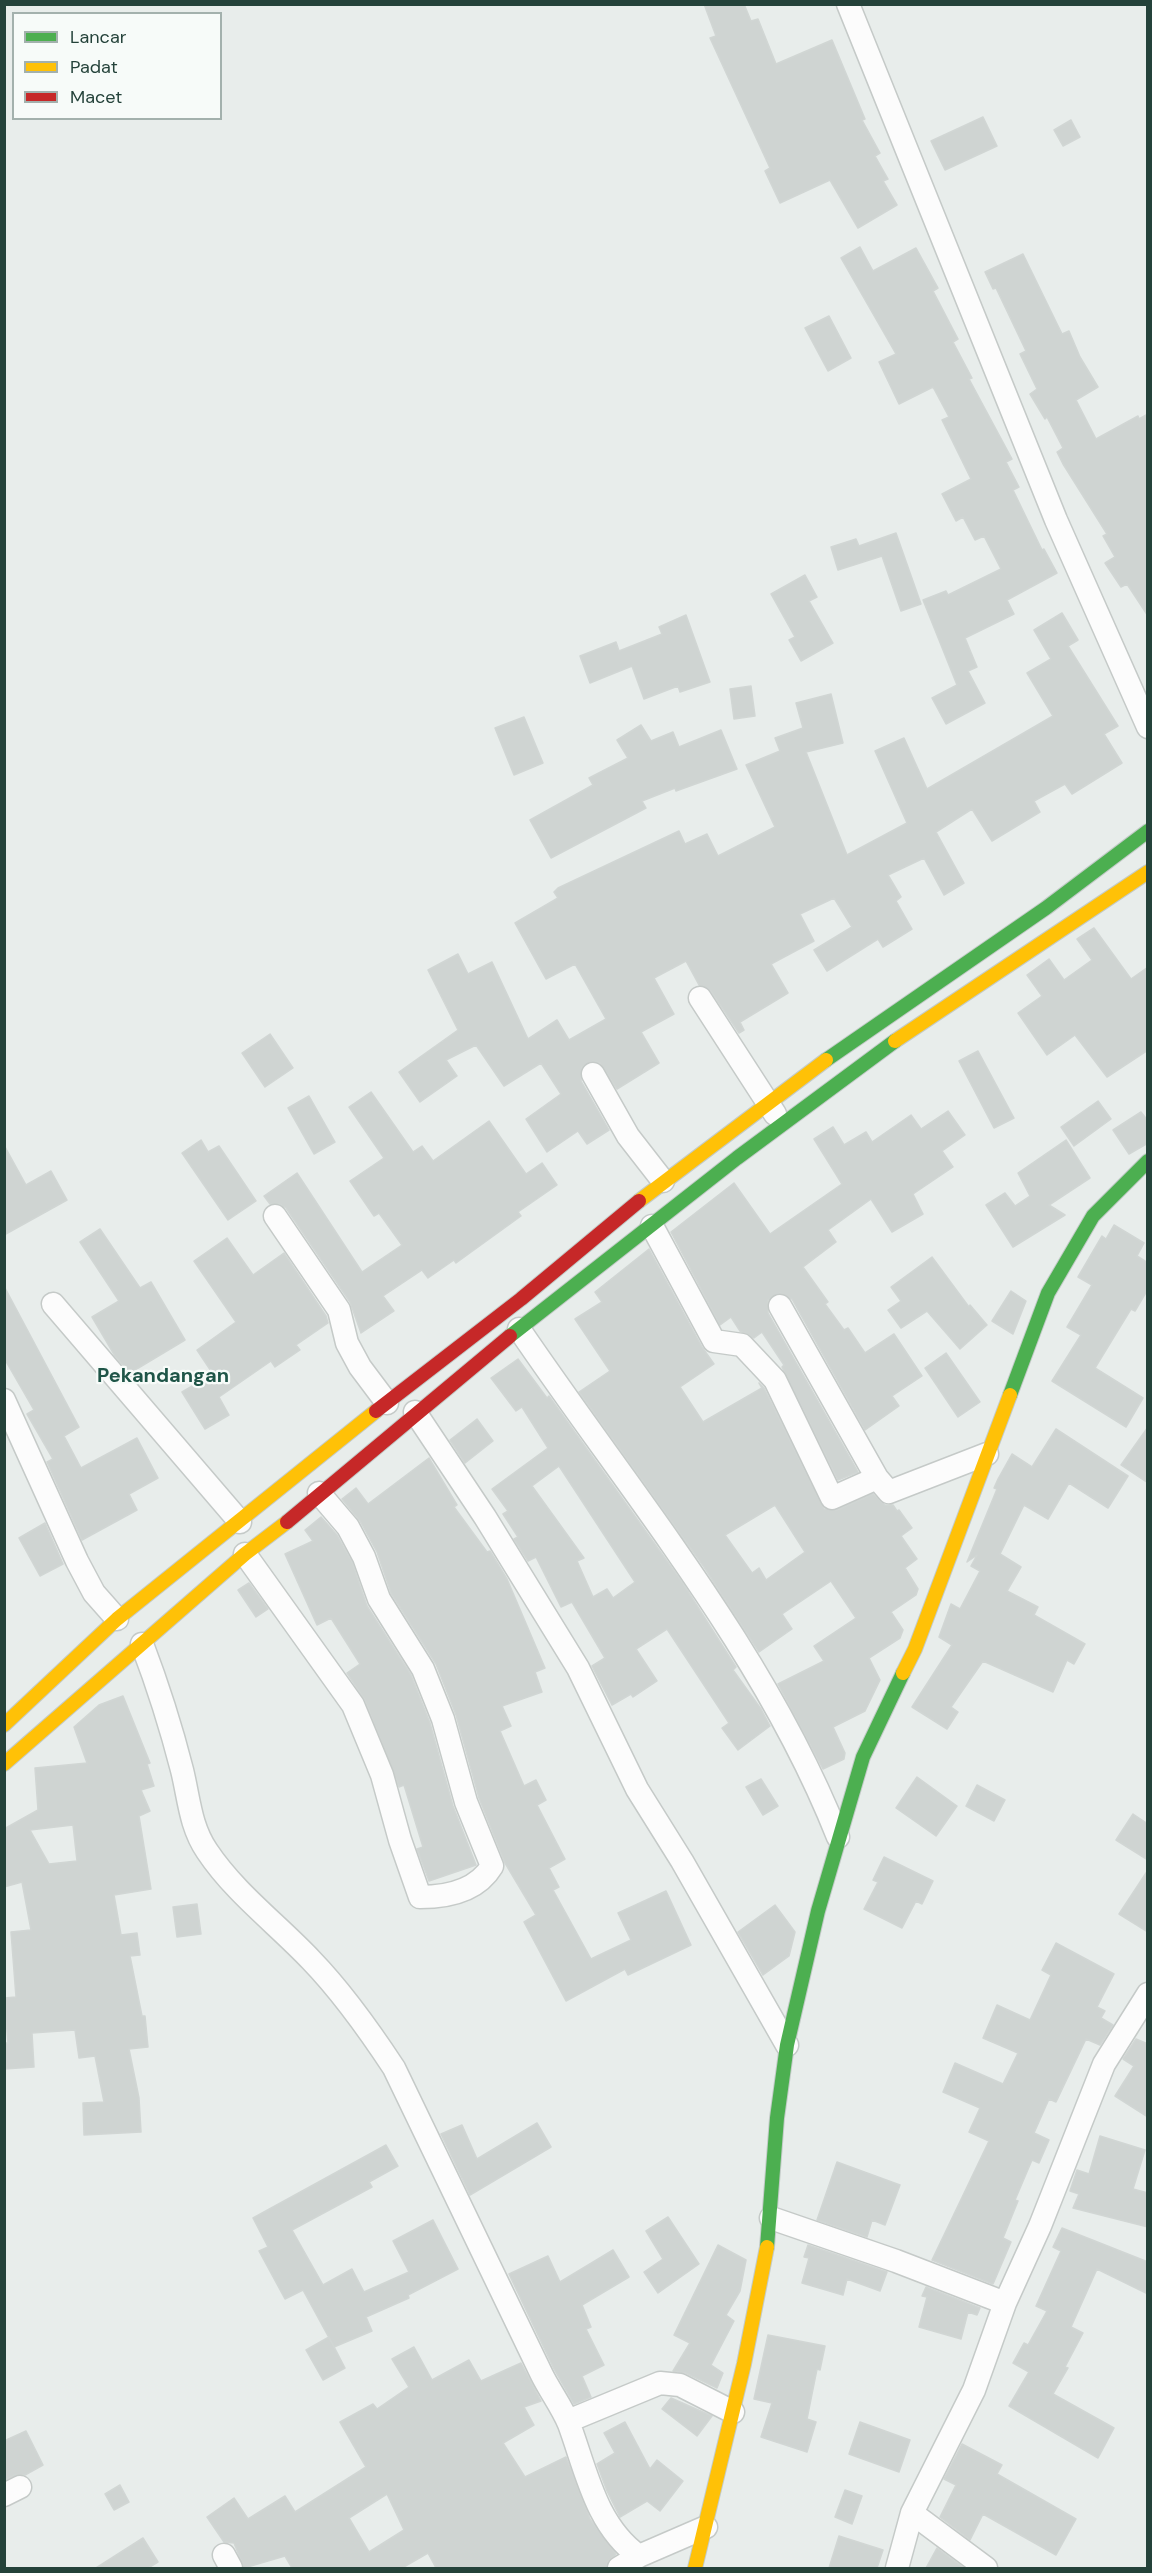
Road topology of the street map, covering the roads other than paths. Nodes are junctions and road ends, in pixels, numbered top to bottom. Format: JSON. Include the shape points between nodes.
{"nodes":[{"id":1,"x":848,"y":4,"type":"edge"},
{"id":2,"x":1147,"y":726,"type":"edge"},
{"id":3,"x":1148,"y":831,"type":"edge"},
{"id":4,"x":1148,"y":872,"type":"edge"},
{"id":5,"x":1038,"y":913,"type":"junction"},
{"id":6,"x":1052,"y":934,"type":"junction"},
{"id":7,"x":700,"y":998,"type":"dead end"},
{"id":8,"x":593,"y":1074,"type":"dead end"},
{"id":9,"x":762,"y":1095,"type":"junction"},
{"id":10,"x":782,"y":1125,"type":"junction"},
{"id":11,"x":1148,"y":1161,"type":"edge"},
{"id":12,"x":658,"y":1175,"type":"junction"},
{"id":13,"x":275,"y":1216,"type":"dead end"},
{"id":14,"x":652,"y":1226,"type":"junction"},
{"id":15,"x":53,"y":1304,"type":"dead end"},
{"id":16,"x":780,"y":1306,"type":"dead end"},
{"id":17,"x":519,"y":1329,"type":"junction"},
{"id":18,"x":384,"y":1399,"type":"junction"},
{"id":19,"x":4,"y":1401,"type":"edge"},
{"id":20,"x":418,"y":1416,"type":"junction"},
{"id":21,"x":987,"y":1454,"type":"junction"},
{"id":22,"x":877,"y":1478,"type":"junction"},
{"id":23,"x":319,"y":1493,"type":"junction"},
{"id":24,"x":232,"y":1514,"type":"junction"},
{"id":25,"x":245,"y":1554,"type":"junction"},
{"id":26,"x":129,"y":1632,"type":"junction"},
{"id":27,"x":4,"y":1725,"type":"edge"},
{"id":28,"x":4,"y":1764,"type":"edge"},
{"id":29,"x":838,"y":1837,"type":"junction"},
{"id":30,"x":1148,"y":1994,"type":"edge"},
{"id":31,"x":787,"y":2045,"type":"junction"},
{"id":32,"x":771,"y":2218,"type":"junction"},
{"id":33,"x":1005,"y":2303,"type":"junction"},
{"id":34,"x":733,"y":2412,"type":"junction"},
{"id":35,"x":568,"y":2421,"type":"junction"},
{"id":36,"x":912,"y":2513,"type":"junction"},
{"id":37,"x":706,"y":2527,"type":"junction"},
{"id":38,"x":639,"y":2556,"type":"junction"},
{"id":39,"x":619,"y":2568,"type":"edge"},
{"id":40,"x":695,"y":2568,"type":"edge"},
{"id":41,"x":897,"y":2568,"type":"edge"},
{"id":42,"x":986,"y":2568,"type":"edge"}],
"edges":[{"from":1,"to":2,"type":"street","via":[[1056,520]]},
{"from":3,"to":5,"type":"main road"},
{"from":4,"to":6,"type":"main road"},
{"from":5,"to":6,"type":"main road"},
{"from":5,"to":9,"type":"main road"},
{"from":6,"to":10,"type":"main road","via":[[895,1041]]},
{"from":7,"to":9,"type":"street"},
{"from":8,"to":12,"type":"street","via":[[628,1136]]},
{"from":9,"to":10,"type":"street"},
{"from":9,"to":12,"type":"main road"},
{"from":10,"to":14,"type":"main road"},
{"from":11,"to":21,"type":"main road","via":[[1092,1216],[1048,1293]]},
{"from":12,"to":18,"type":"main road","via":[[521,1299]]},
{"from":13,"to":18,"type":"street","via":[[339,1310],[347,1343]]},
{"from":14,"to":17,"type":"main road"},
{"from":14,"to":22,"type":"street","via":[[714,1341],[742,1345],[775,1380],[832,1498]]},
{"from":15,"to":24,"type":"street"},
{"from":16,"to":22,"type":"street"},
{"from":17,"to":20,"type":"main road"},
{"from":17,"to":29,"type":"street","via":[[680,1557],[763,1685],[820,1791]]},
{"from":18,"to":24,"type":"main road"},
{"from":19,"to":26,"type":"street","via":[[94,1593]]},
{"from":20,"to":23,"type":"main road"},
{"from":20,"to":31,"type":"street","via":[[578,1668],[637,1789]]},
{"from":21,"to":22,"type":"street","via":[[889,1492]]},
{"from":21,"to":29,"type":"main road","via":[[915,1649],[863,1757]]},
{"from":23,"to":25,"type":"main road"},
{"from":23,"to":25,"type":"street","via":[[348,1527],[379,1599],[423,1670],[443,1719],[466,1802],[492,1866],[484,1880],[446,1897],[420,1897],[382,1775],[353,1705]]},
{"from":24,"to":26,"type":"main road"},
{"from":25,"to":26,"type":"main road"},
{"from":26,"to":27,"type":"main road"},
{"from":26,"to":28,"type":"main road"},
{"from":26,"to":35,"type":"street","via":[[162,1696],[193,1827],[229,1879],[313,1961],[394,2068]]},
{"from":29,"to":31,"type":"main road"},
{"from":30,"to":33,"type":"street","via":[[1104,2064]]},
{"from":31,"to":32,"type":"main road","via":[[777,2118]]},
{"from":32,"to":33,"type":"street"},
{"from":32,"to":34,"type":"main road"},
{"from":33,"to":36,"type":"street","via":[[974,2390]]},
{"from":34,"to":35,"type":"street","via":[[680,2385],[660,2384]]},
{"from":34,"to":37,"type":"main road"},
{"from":35,"to":38,"type":"street","via":[[600,2506],[623,2545]]},
{"from":36,"to":41,"type":"street"},
{"from":36,"to":42,"type":"street"},
{"from":37,"to":38,"type":"street"},
{"from":37,"to":40,"type":"main road"},
{"from":38,"to":39,"type":"street"}]}
